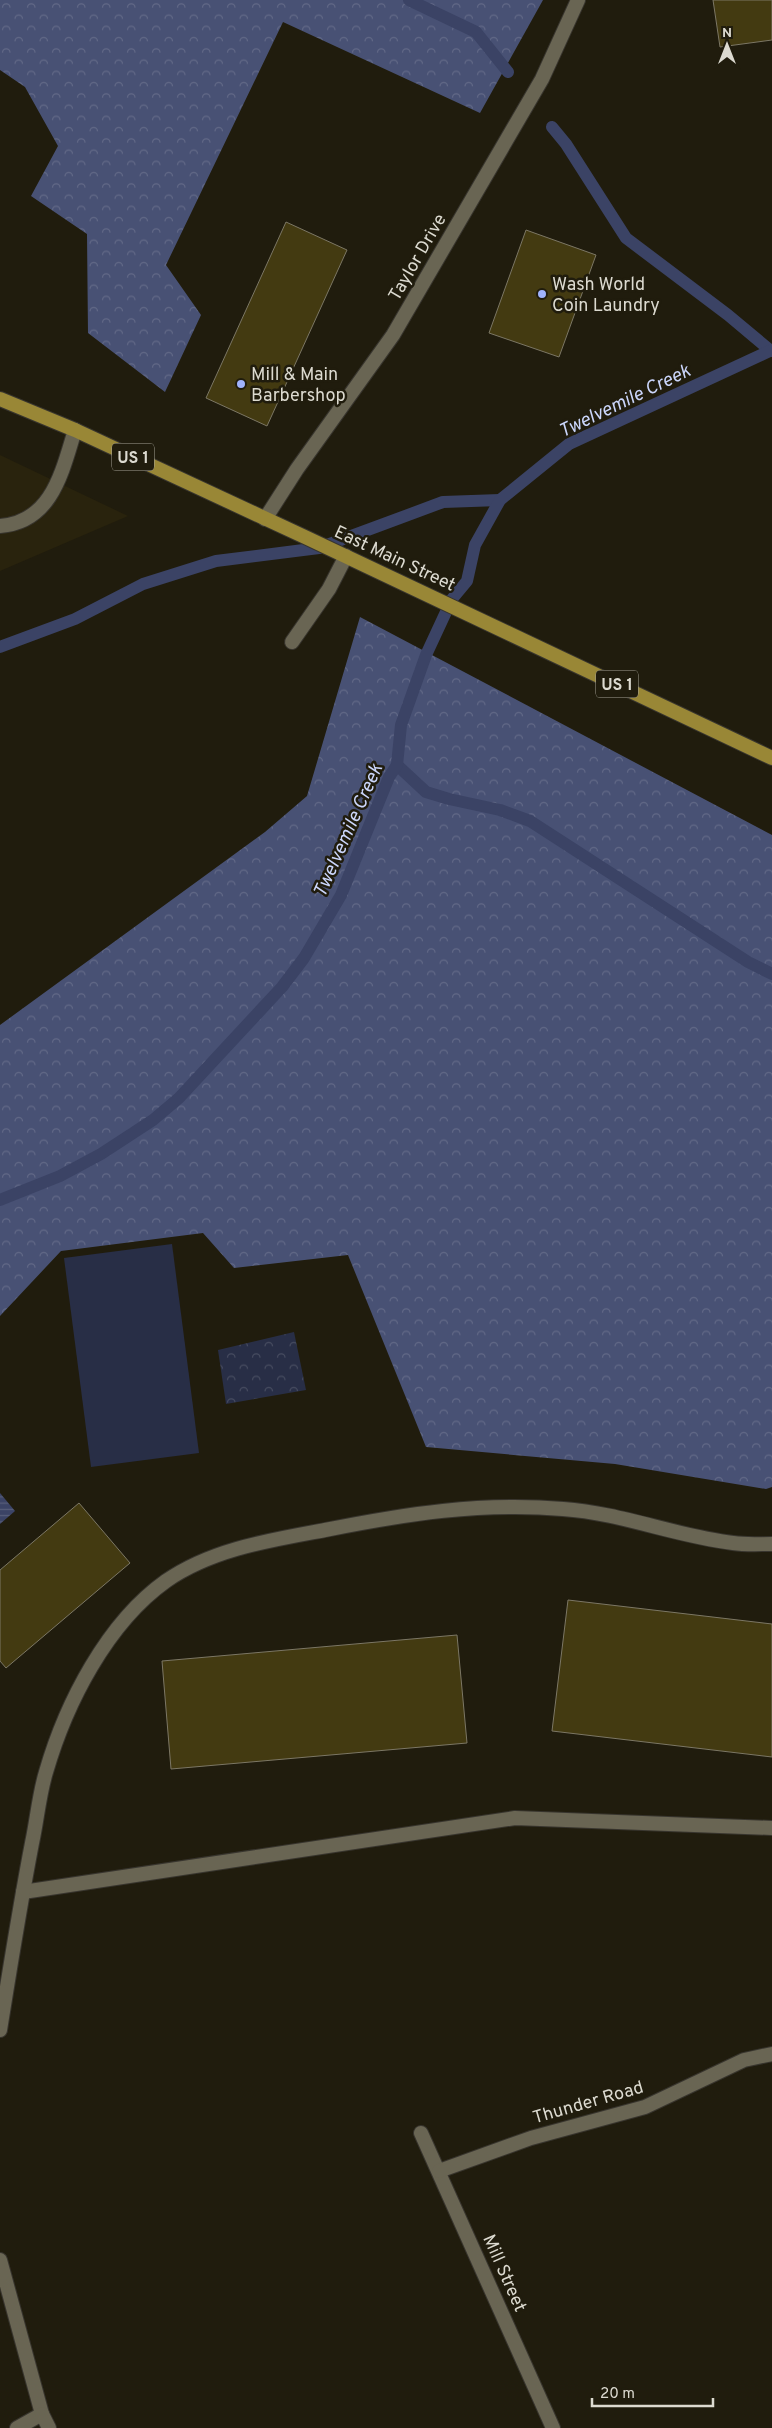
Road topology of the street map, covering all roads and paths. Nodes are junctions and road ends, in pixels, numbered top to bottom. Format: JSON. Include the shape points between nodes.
{"nodes":[{"id":1,"x":578,"y":0,"type":"edge"},
{"id":2,"x":0,"y":399,"type":"edge"},
{"id":3,"x":75,"y":430,"type":"junction"},
{"id":4,"x":266,"y":519,"type":"junction"},
{"id":5,"x":0,"y":526,"type":"edge"},
{"id":6,"x":346,"y":556,"type":"junction"},
{"id":7,"x":292,"y":642,"type":"dead end"},
{"id":8,"x":772,"y":758,"type":"edge"},
{"id":9,"x":772,"y":1544,"type":"edge"},
{"id":10,"x":772,"y":1828,"type":"edge"},
{"id":11,"x":23,"y":1892,"type":"junction"},
{"id":12,"x":0,"y":2030,"type":"edge"},
{"id":13,"x":772,"y":2054,"type":"edge"},
{"id":14,"x":421,"y":2133,"type":"dead end"},
{"id":15,"x":439,"y":2171,"type":"junction"},
{"id":16,"x":0,"y":2260,"type":"edge"},
{"id":17,"x":42,"y":2414,"type":"junction"},
{"id":18,"x":17,"y":2428,"type":"edge"},
{"id":19,"x":49,"y":2428,"type":"edge"},
{"id":20,"x":553,"y":2428,"type":"edge"}],
"edges":[{"from":1,"to":4,"type":"street","name":"Taylor Drive","via":[[542,79],[393,335],[297,469]]},
{"from":2,"to":3,"type":"main road","name":"East Main Street","number":"US 1"},
{"from":3,"to":4,"type":"main road","name":"East Main Street","number":"US 1"},
{"from":3,"to":5,"type":"street","via":[[56,487],[42,506],[18,524]]},
{"from":4,"to":6,"type":"main road","name":"East Main Street","number":"US 1"},
{"from":6,"to":7,"type":"street","via":[[329,589]]},
{"from":6,"to":8,"type":"main road","name":"East Main Street","number":"US 1"},
{"from":9,"to":11,"type":"street","via":[[690,1536],[605,1514],[563,1509],[463,1508],[406,1514],[251,1544],[208,1559],[167,1581],[135,1609],[104,1646],[74,1698],[46,1771]]},
{"from":10,"to":11,"type":"street","via":[[515,1818]]},
{"from":11,"to":12,"type":"street"},
{"from":13,"to":15,"type":"street","name":"Thunder Road","via":[[744,2060],[645,2108],[531,2138]]},
{"from":14,"to":15,"type":"street","name":"Mill Street"},
{"from":15,"to":20,"type":"street","name":"Mill Street"},
{"from":16,"to":17,"type":"street"},
{"from":17,"to":18,"type":"street"},
{"from":17,"to":19,"type":"street"}]}
